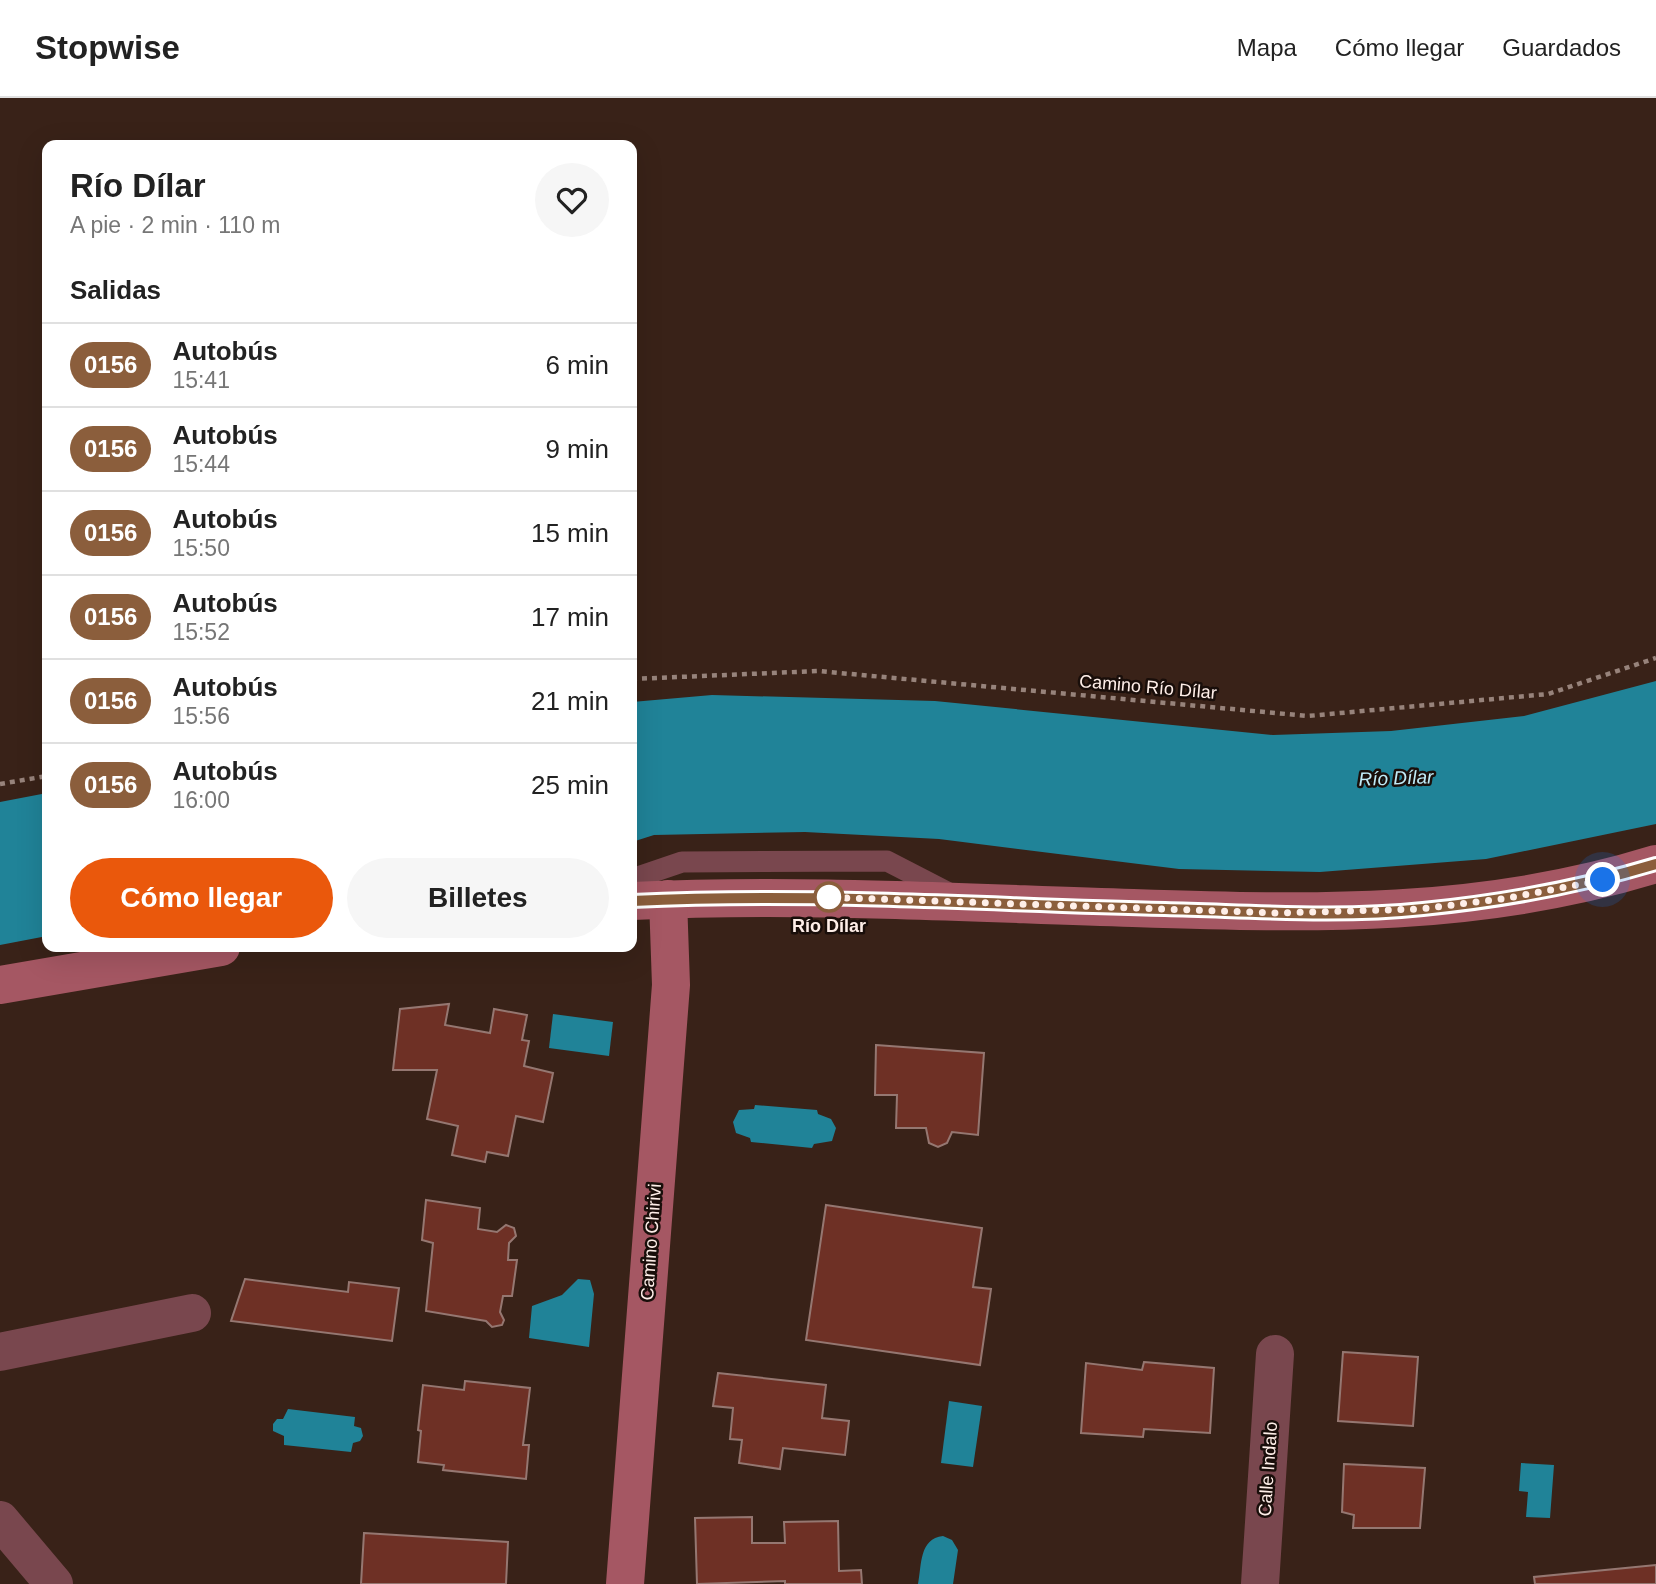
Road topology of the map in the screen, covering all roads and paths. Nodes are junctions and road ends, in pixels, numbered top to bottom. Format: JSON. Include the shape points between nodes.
{"nodes":[{"id":1,"x":1656,"y":659,"type":"edge"},
{"id":2,"x":637,"y":679,"type":"edge"},
{"id":3,"x":42,"y":777,"type":"edge"},
{"id":4,"x":0,"y":784,"type":"edge"},
{"id":5,"x":1656,"y":864,"type":"edge"},
{"id":6,"x":637,"y":877,"type":"edge"},
{"id":7,"x":650,"y":900,"type":"edge"},
{"id":8,"x":965,"y":901,"type":"junction"},
{"id":9,"x":192,"y":952,"type":"edge"},
{"id":10,"x":0,"y":985,"type":"edge"},
{"id":11,"x":192,"y":1313,"type":"dead end"},
{"id":12,"x":0,"y":1352,"type":"edge"},
{"id":13,"x":1275,"y":1354,"type":"dead end"},
{"id":14,"x":0,"y":1520,"type":"edge"},
{"id":15,"x":54,"y":1584,"type":"edge"},
{"id":16,"x":625,"y":1584,"type":"edge"},
{"id":17,"x":1260,"y":1584,"type":"edge"}],
"edges":[{"from":1,"to":2,"type":"path","name":"Camino Río Dílar","via":[[1548,694],[1308,716],[818,671]]},
{"from":3,"to":4,"type":"path"},
{"from":5,"to":8,"type":"street","via":[[1603,880],[1421,909],[1277,913]]},
{"from":6,"to":8,"type":"lane","via":[[682,862],[887,861]]},
{"from":7,"to":8,"type":"street","via":[[842,897]]},
{"from":7,"to":16,"type":"street","name":"Camino Chirivi","via":[[671,985]]},
{"from":9,"to":10,"type":"street"},
{"from":11,"to":12,"type":"street"},
{"from":13,"to":17,"type":"street","name":"Calle Indalo"},
{"from":14,"to":15,"type":"street"}]}
